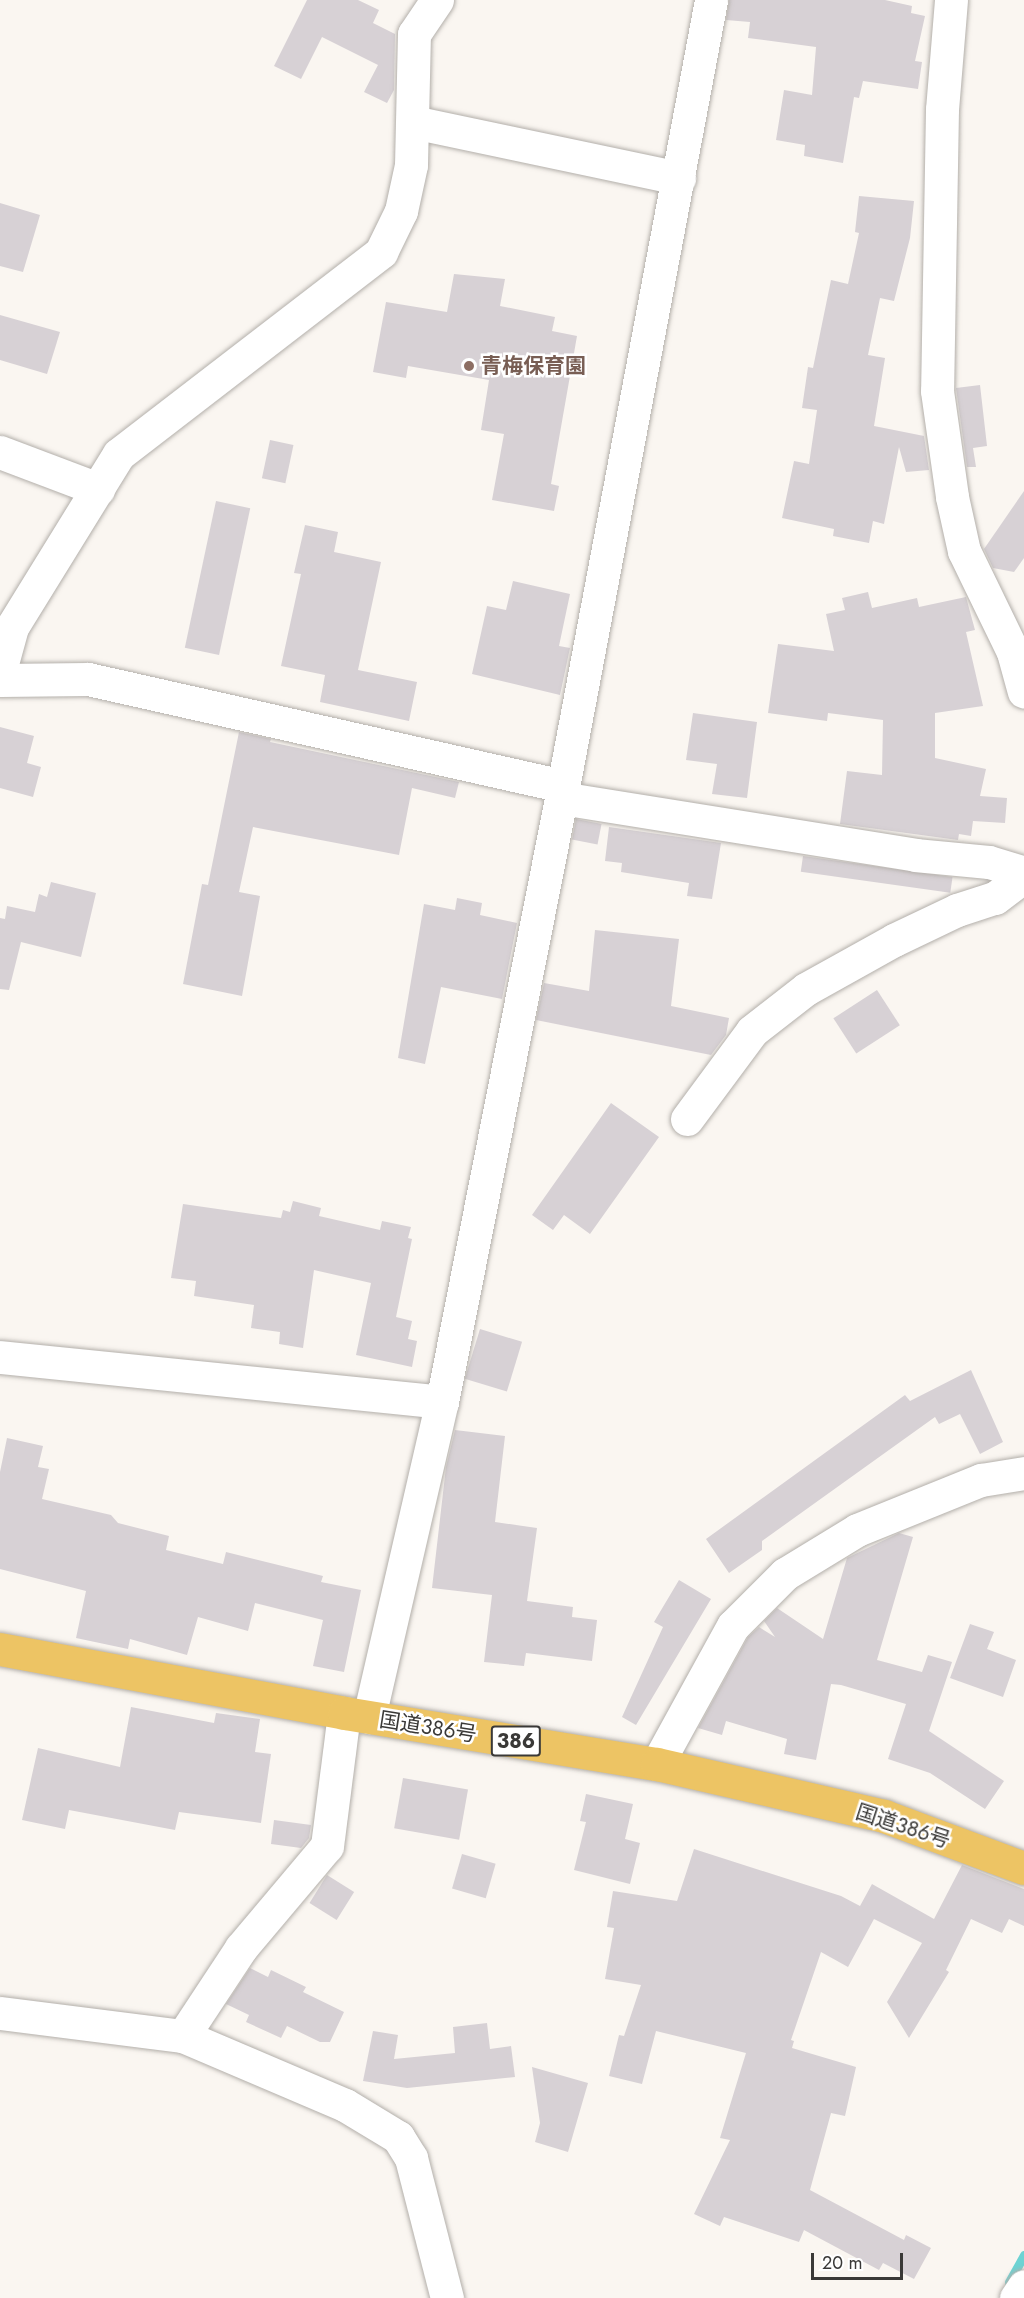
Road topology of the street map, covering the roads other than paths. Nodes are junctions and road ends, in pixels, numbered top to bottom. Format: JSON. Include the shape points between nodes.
{"nodes":[{"id":1,"x":437,"y":0,"type":"edge"},
{"id":2,"x":711,"y":0,"type":"edge"},
{"id":3,"x":951,"y":0,"type":"edge"},
{"id":4,"x":413,"y":122,"type":"junction"},
{"id":5,"x":679,"y":178,"type":"junction"},
{"id":6,"x":0,"y":452,"type":"edge"},
{"id":7,"x":98,"y":489,"type":"junction"},
{"id":8,"x":0,"y":671,"type":"edge"},
{"id":9,"x":0,"y":680,"type":"edge"},
{"id":10,"x":1024,"y":692,"type":"edge"},
{"id":11,"x":562,"y":792,"type":"junction"},
{"id":12,"x":1024,"y":874,"type":"edge"},
{"id":13,"x":687,"y":1119,"type":"dead end"},
{"id":14,"x":0,"y":1357,"type":"edge"},
{"id":15,"x":441,"y":1402,"type":"junction"},
{"id":16,"x":1024,"y":1473,"type":"edge"},
{"id":17,"x":0,"y":1649,"type":"edge"},
{"id":18,"x":356,"y":1715,"type":"junction"},
{"id":19,"x":657,"y":1764,"type":"junction"},
{"id":20,"x":1024,"y":1868,"type":"edge"},
{"id":21,"x":0,"y":2013,"type":"edge"},
{"id":22,"x":183,"y":2036,"type":"junction"},
{"id":23,"x":1024,"y":2286,"type":"edge"},
{"id":24,"x":447,"y":2298,"type":"edge"},
{"id":25,"x":1016,"y":2298,"type":"edge"}],
"edges":[{"from":1,"to":4,"type":"street","via":[[414,34]]},
{"from":2,"to":5,"type":"street"},
{"from":3,"to":10,"type":"street","via":[[942,109],[937,391],[964,551],[1013,652]]},
{"from":4,"to":5,"type":"street"},
{"from":4,"to":7,"type":"street","via":[[411,165],[401,211],[381,252],[119,454]]},
{"from":5,"to":11,"type":"street"},
{"from":6,"to":7,"type":"street"},
{"from":7,"to":8,"type":"street","via":[[12,627]]},
{"from":9,"to":11,"type":"street","via":[[88,679]]},
{"from":11,"to":12,"type":"street","via":[[915,855],[989,862]]},
{"from":11,"to":15,"type":"street"},
{"from":12,"to":13,"type":"street","via":[[994,898],[957,910],[894,940],[807,989],[752,1031]]},
{"from":14,"to":15,"type":"street"},
{"from":15,"to":18,"type":"street"},
{"from":16,"to":19,"type":"street","via":[[981,1480],[857,1530],[785,1574],[733,1626]]},
{"from":17,"to":18,"type":"highway","name":"国道386号","number":"386"},
{"from":18,"to":19,"type":"highway","name":"国道386号","number":"386"},
{"from":18,"to":22,"type":"street","via":[[327,1846],[241,1948]]},
{"from":19,"to":20,"type":"highway","name":"国道386号","number":"386","via":[[884,1816]]},
{"from":21,"to":22,"type":"street"},
{"from":22,"to":24,"type":"street","via":[[345,2105],[398,2137],[411,2158]]},
{"from":23,"to":25,"type":"street"}]}
